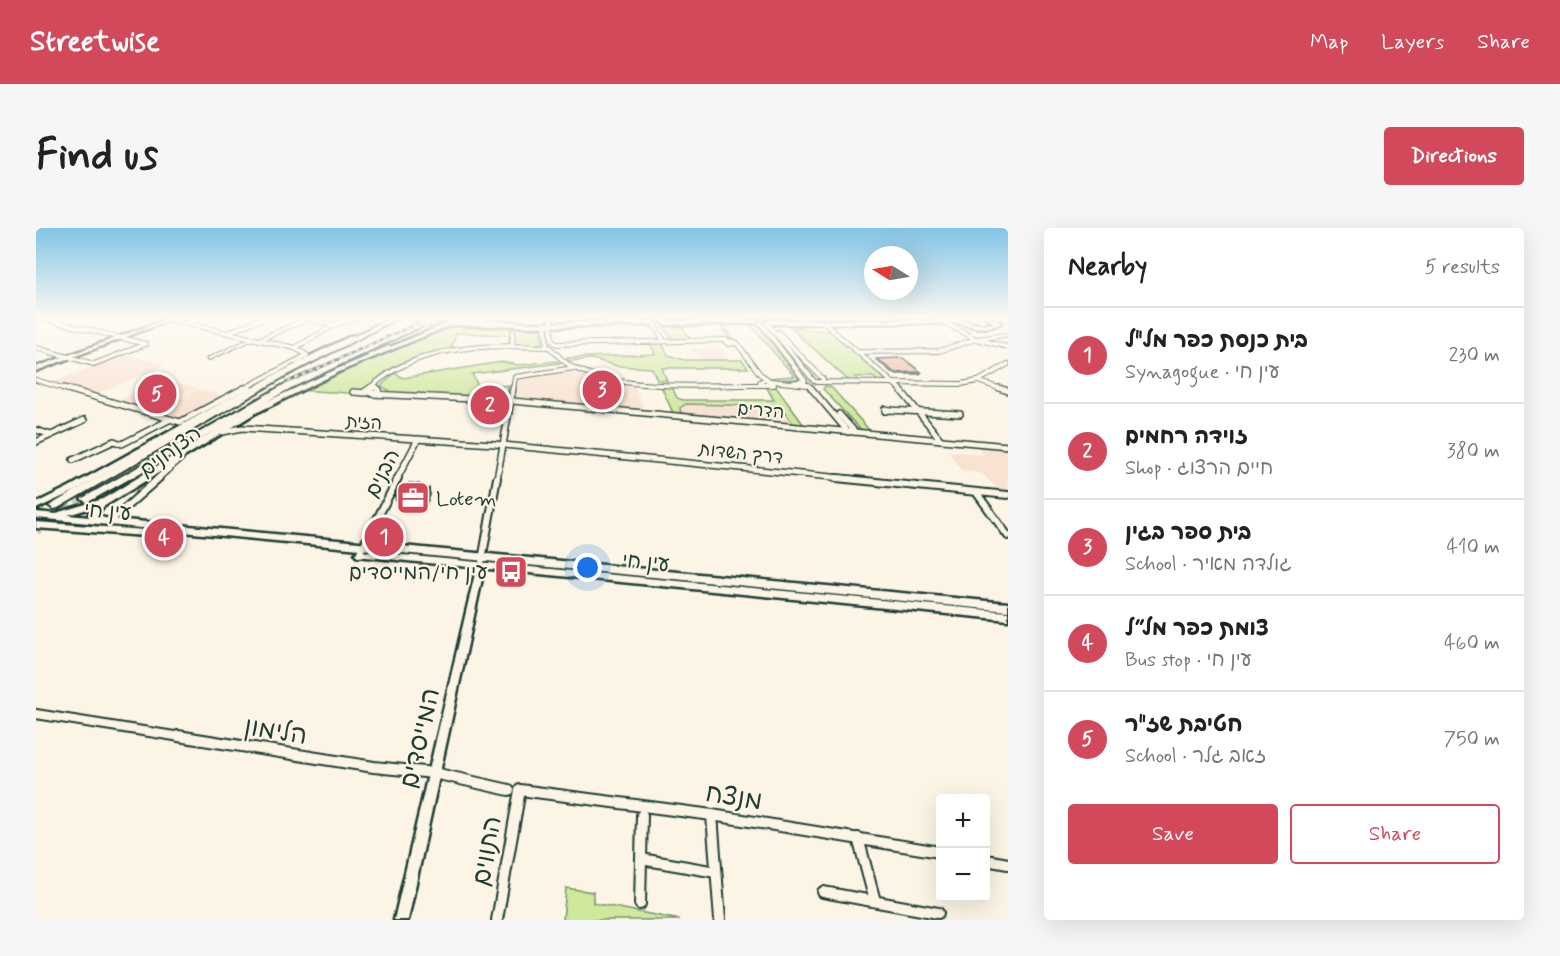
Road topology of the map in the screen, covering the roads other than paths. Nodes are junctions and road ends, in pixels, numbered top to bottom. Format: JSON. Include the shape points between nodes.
{"nodes":[{"id":1,"x":44,"y":350,"type":"edge"},
{"id":2,"x":85,"y":350,"type":"edge"},
{"id":3,"x":131,"y":350,"type":"edge"},
{"id":4,"x":227,"y":350,"type":"edge"},
{"id":5,"x":299,"y":350,"type":"edge"},
{"id":6,"x":327,"y":350,"type":"edge"},
{"id":7,"x":330,"y":350,"type":"edge"},
{"id":8,"x":346,"y":350,"type":"edge"},
{"id":9,"x":359,"y":350,"type":"edge"},
{"id":10,"x":383,"y":350,"type":"edge"},
{"id":11,"x":384,"y":350,"type":"edge"},
{"id":12,"x":456,"y":350,"type":"edge"},
{"id":13,"x":558,"y":350,"type":"edge"},
{"id":14,"x":742,"y":350,"type":"edge"},
{"id":15,"x":783,"y":350,"type":"edge"},
{"id":16,"x":787,"y":350,"type":"edge"},
{"id":17,"x":795,"y":350,"type":"edge"},
{"id":18,"x":943,"y":350,"type":"edge"},
{"id":19,"x":859,"y":352,"type":"joint"},
{"id":20,"x":68,"y":357,"type":"junction"},
{"id":21,"x":208,"y":359,"type":"dead end"},
{"id":22,"x":1008,"y":364,"type":"edge"},
{"id":23,"x":574,"y":368,"type":"junction"},
{"id":24,"x":36,"y":369,"type":"edge"},
{"id":25,"x":815,"y":371,"type":"junction"},
{"id":26,"x":760,"y":374,"type":"junction"},
{"id":27,"x":807,"y":374,"type":"junction"},
{"id":28,"x":823,"y":379,"type":"dead end"},
{"id":29,"x":36,"y":381,"type":"edge"},
{"id":30,"x":978,"y":381,"type":"junction"},
{"id":31,"x":761,"y":382,"type":"junction"},
{"id":32,"x":772,"y":382,"type":"junction"},
{"id":33,"x":806,"y":383,"type":"junction"},
{"id":34,"x":816,"y":383,"type":"junction"},
{"id":35,"x":896,"y":384,"type":"junction"},
{"id":36,"x":378,"y":386,"type":"junction"},
{"id":37,"x":1008,"y":391,"type":"edge"},
{"id":38,"x":391,"y":395,"type":"junction"},
{"id":39,"x":512,"y":401,"type":"junction"},
{"id":40,"x":881,"y":403,"type":"dead end"},
{"id":41,"x":887,"y":410,"type":"junction"},
{"id":42,"x":920,"y":412,"type":"junction"},
{"id":43,"x":960,"y":414,"type":"dead end"},
{"id":44,"x":892,"y":417,"type":"dead end"},
{"id":45,"x":207,"y":418,"type":"junction"},
{"id":46,"x":84,"y":420,"type":"dead end"},
{"id":47,"x":169,"y":420,"type":"junction"},
{"id":48,"x":36,"y":430,"type":"edge"},
{"id":49,"x":224,"y":431,"type":"joint"},
{"id":50,"x":848,"y":432,"type":"junction"},
{"id":51,"x":855,"y":432,"type":"junction"},
{"id":52,"x":51,"y":435,"type":"junction"},
{"id":53,"x":418,"y":439,"type":"junction"},
{"id":54,"x":941,"y":440,"type":"junction"},
{"id":55,"x":36,"y":442,"type":"edge"},
{"id":56,"x":502,"y":445,"type":"junction"},
{"id":57,"x":1008,"y":446,"type":"edge"},
{"id":58,"x":74,"y":460,"type":"dead end"},
{"id":59,"x":72,"y":489,"type":"junction"},
{"id":60,"x":120,"y":492,"type":"junction"},
{"id":61,"x":976,"y":492,"type":"junction"},
{"id":62,"x":1008,"y":495,"type":"edge"},
{"id":63,"x":36,"y":506,"type":"edge"},
{"id":64,"x":54,"y":506,"type":"tunnel mouth"},
{"id":65,"x":36,"y":514,"type":"edge"},
{"id":66,"x":36,"y":520,"type":"edge"},
{"id":67,"x":105,"y":521,"type":"junction"},
{"id":68,"x":56,"y":523,"type":"junction"},
{"id":69,"x":36,"y":525,"type":"edge"},
{"id":70,"x":1008,"y":536,"type":"edge"},
{"id":71,"x":361,"y":551,"type":"junction"},
{"id":72,"x":482,"y":561,"type":"junction"},
{"id":73,"x":1008,"y":607,"type":"edge"},
{"id":74,"x":1008,"y":616,"type":"edge"},
{"id":75,"x":36,"y":714,"type":"edge"},
{"id":76,"x":434,"y":773,"type":"junction"},
{"id":77,"x":515,"y":790,"type":"junction"},
{"id":78,"x":642,"y":815,"type":"dead end"},
{"id":79,"x":712,"y":815,"type":"junction"},
{"id":80,"x":858,"y":838,"type":"junction"},
{"id":81,"x":936,"y":851,"type":"edge"},
{"id":82,"x":641,"y":859,"type":"junction"},
{"id":83,"x":990,"y":861,"type":"edge"},
{"id":84,"x":1008,"y":864,"type":"edge"},
{"id":85,"x":716,"y":872,"type":"junction"},
{"id":86,"x":823,"y":892,"type":"dead end"},
{"id":87,"x":875,"y":902,"type":"junction"},
{"id":88,"x":640,"y":904,"type":"dead end"},
{"id":89,"x":938,"y":913,"type":"dead end"},
{"id":90,"x":401,"y":920,"type":"edge"},
{"id":91,"x":497,"y":920,"type":"edge"},
{"id":92,"x":720,"y":920,"type":"edge"}],
"edges":[{"from":1,"to":20,"type":"street"},
{"from":2,"to":20,"type":"street"},
{"from":3,"to":20,"type":"street","via":[[94,364]]},
{"from":4,"to":21,"type":"street"},
{"from":5,"to":47,"type":"street","via":[[307,355],[189,418],[180,422]]},
{"from":6,"to":59,"type":"main road"},
{"from":7,"to":45,"type":"highway"},
{"from":8,"to":45,"type":"highway"},
{"from":9,"to":10,"type":"highway","via":[[288,386],[86,499],[285,390]]},
{"from":11,"to":60,"type":"main road","via":[[251,412]]},
{"from":12,"to":36,"type":"street","via":[[400,367]]},
{"from":13,"to":23,"type":"street","via":[[563,361]]},
{"from":14,"to":26,"type":"street"},
{"from":15,"to":33,"type":"street"},
{"from":16,"to":27,"type":"street"},
{"from":17,"to":25,"type":"street"},
{"from":18,"to":19,"type":"street"},
{"from":19,"to":35,"type":"street"},
{"from":20,"to":24,"type":"street"},
{"from":22,"to":30,"type":"street"},
{"from":23,"to":31,"type":"street","via":[[628,383]]},
{"from":23,"to":39,"type":"street","via":[[515,377]]},
{"from":25,"to":27,"type":"street"},
{"from":25,"to":28,"type":"street"},
{"from":26,"to":31,"type":"street"},
{"from":26,"to":32,"type":"street"},
{"from":27,"to":34,"type":"street"},
{"from":29,"to":47,"type":"street"},
{"from":30,"to":35,"type":"street"},
{"from":30,"to":37,"type":"street"},
{"from":31,"to":32,"type":"street"},
{"from":32,"to":33,"type":"street"},
{"from":33,"to":34,"type":"street"},
{"from":33,"to":50,"type":"street"},
{"from":34,"to":35,"type":"street"},
{"from":34,"to":51,"type":"street"},
{"from":35,"to":42,"type":"street"},
{"from":36,"to":38,"type":"street"},
{"from":36,"to":38,"type":"street","name":"הדרים","via":[[368,391]]},
{"from":38,"to":39,"type":"street","name":"הדרים"},
{"from":39,"to":50,"type":"street","name":"הדרים"},
{"from":39,"to":56,"type":"street"},
{"from":40,"to":41,"type":"street"},
{"from":41,"to":42,"type":"street"},
{"from":41,"to":44,"type":"street"},
{"from":42,"to":43,"type":"street"},
{"from":42,"to":54,"type":"street"},
{"from":45,"to":64,"type":"highway"},
{"from":46,"to":52,"type":"street"},
{"from":47,"to":58,"type":"street","via":[[122,444],[114,441]]},
{"from":48,"to":52,"type":"street"},
{"from":49,"to":53,"type":"street","name":"הזית","via":[[242,428]]},
{"from":49,"to":67,"type":"street","name":"הצנחנים","via":[[175,462]]},
{"from":50,"to":51,"type":"street","name":"הדרים"},
{"from":51,"to":54,"type":"street","name":"הדרים"},
{"from":52,"to":55,"type":"street"},
{"from":53,"to":56,"type":"street","name":"הזית"},
{"from":53,"to":71,"type":"street","name":"הבנים"},
{"from":54,"to":57,"type":"street","name":"הדרים"},
{"from":56,"to":61,"type":"street","name":"דרך השדות"},
{"from":56,"to":72,"type":"street"},
{"from":59,"to":63,"type":"main road"},
{"from":59,"to":68,"type":"main road","via":[[48,510]]},
{"from":60,"to":67,"type":"main road","via":[[94,510],[93,515]]},
{"from":60,"to":68,"type":"main road"},
{"from":61,"to":62,"type":"street","name":"דרך השדות"},
{"from":61,"to":70,"type":"street"},
{"from":65,"to":68,"type":"main road"},
{"from":66,"to":68,"type":"main road"},
{"from":67,"to":68,"type":"main road","name":"עין חי","via":[[80,519]]},
{"from":67,"to":71,"type":"main road","name":"עין חי"},
{"from":68,"to":69,"type":"main road"},
{"from":68,"to":71,"type":"main road","name":"עין חי"},
{"from":71,"to":72,"type":"main road","name":"עין חי"},
{"from":72,"to":73,"type":"main road","name":"עין חי"},
{"from":72,"to":74,"type":"main road","name":"עין חי"},
{"from":72,"to":76,"type":"street","name":"המייסדים"},
{"from":75,"to":76,"type":"street","name":"הלימון"},
{"from":76,"to":77,"type":"street","name":"הלימון"},
{"from":76,"to":90,"type":"street","name":"המייסדים"},
{"from":77,"to":79,"type":"street","name":"מנצח"},
{"from":77,"to":91,"type":"street","name":"התווים"},
{"from":78,"to":82,"type":"street"},
{"from":79,"to":80,"type":"street","name":"מנצח"},
{"from":79,"to":85,"type":"street"},
{"from":80,"to":81,"type":"street","name":"מנצח"},
{"from":80,"to":87,"type":"street"},
{"from":82,"to":85,"type":"street"},
{"from":82,"to":88,"type":"street"},
{"from":83,"to":84,"type":"street"},
{"from":85,"to":92,"type":"street"},
{"from":86,"to":87,"type":"street"},
{"from":87,"to":89,"type":"street"}]}
